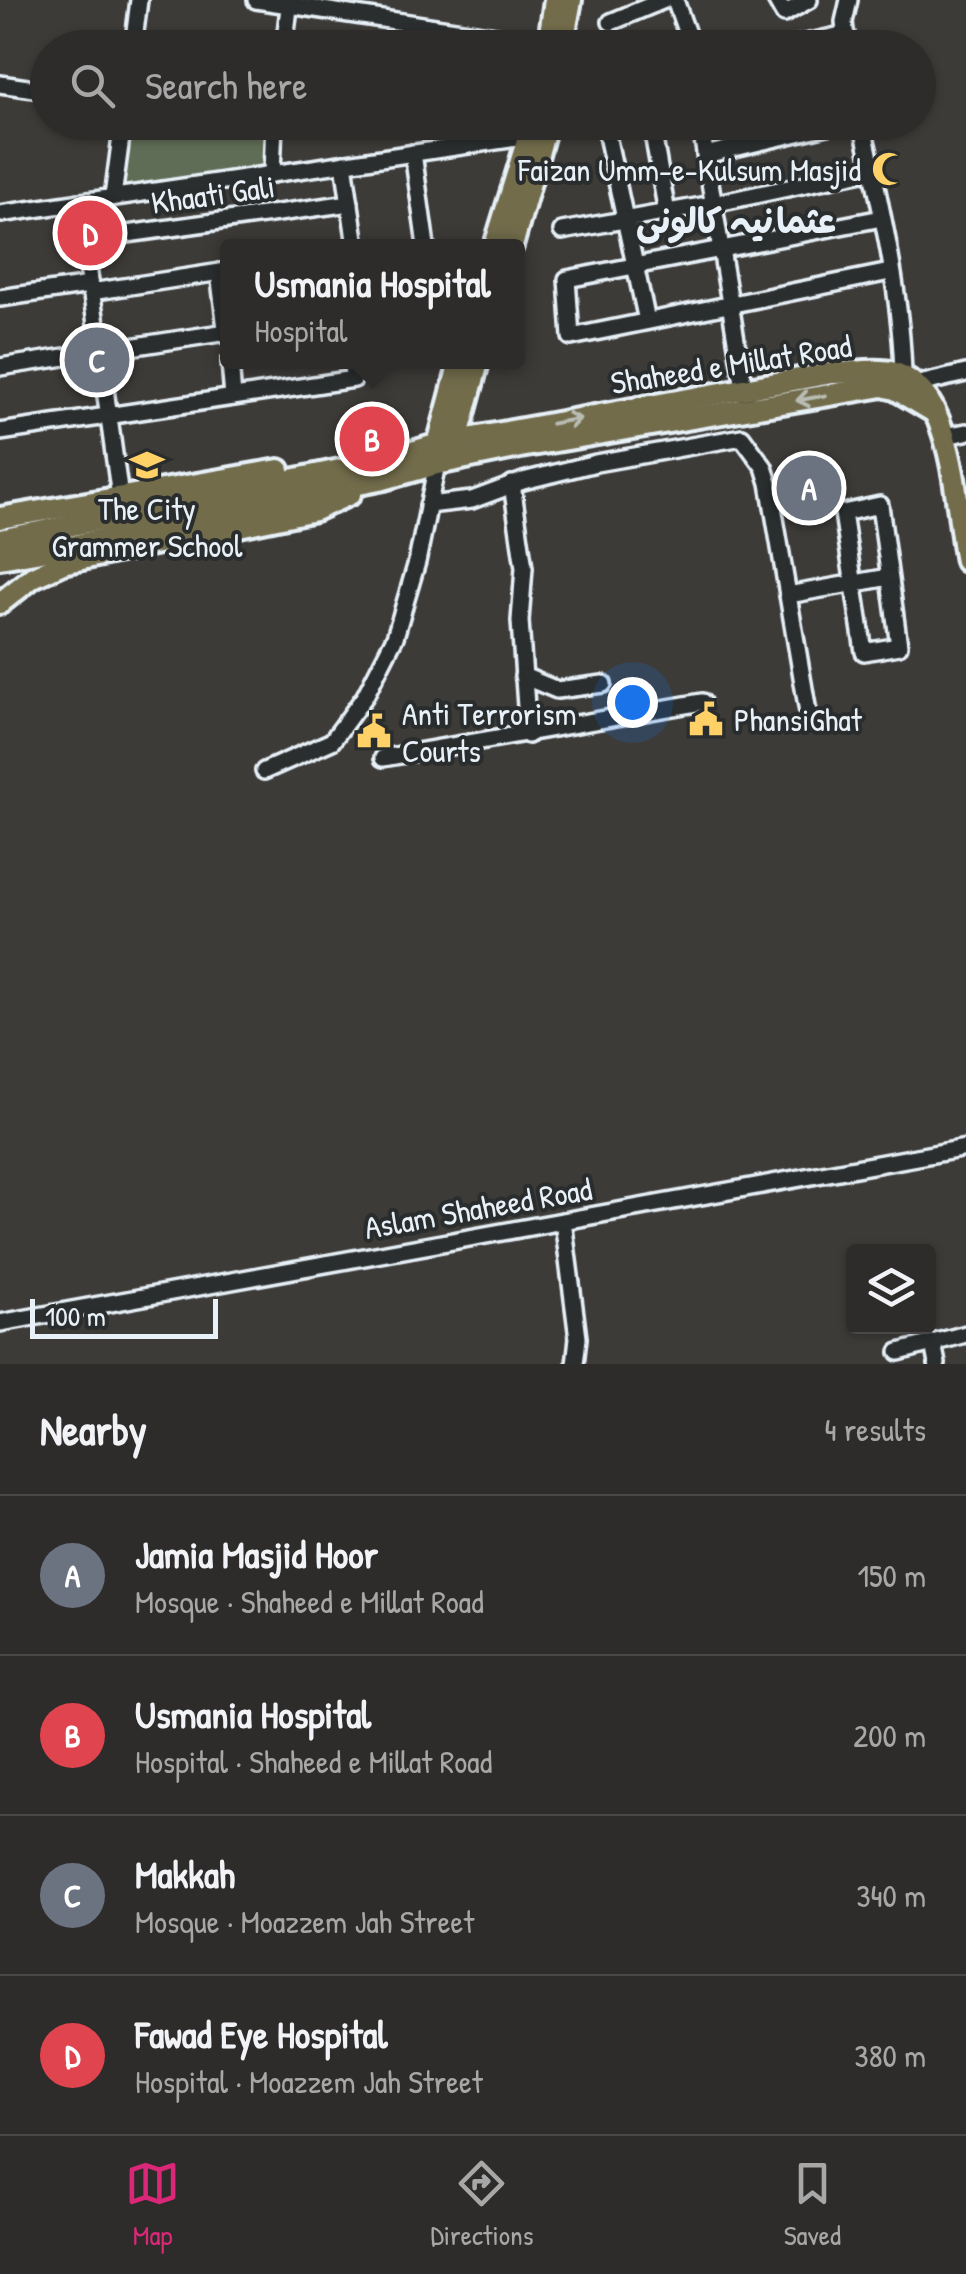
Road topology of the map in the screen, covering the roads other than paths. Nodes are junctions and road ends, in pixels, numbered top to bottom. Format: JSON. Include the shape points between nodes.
{"nodes":[{"id":1,"x":139,"y":0,"type":"edge"},
{"id":2,"x":256,"y":0,"type":"edge"},
{"id":3,"x":555,"y":0,"type":"edge"},
{"id":4,"x":571,"y":0,"type":"edge"},
{"id":5,"x":664,"y":0,"type":"edge"},
{"id":6,"x":676,"y":0,"type":"edge"},
{"id":7,"x":776,"y":0,"type":"edge"},
{"id":8,"x":809,"y":0,"type":"edge"},
{"id":9,"x":849,"y":0,"type":"edge"},
{"id":10,"x":290,"y":2,"type":"edge"},
{"id":11,"x":611,"y":22,"type":"dead end"},
{"id":12,"x":135,"y":30,"type":"edge"},
{"id":13,"x":286,"y":30,"type":"edge"},
{"id":14,"x":457,"y":30,"type":"edge"},
{"id":15,"x":554,"y":30,"type":"edge"},
{"id":16,"x":559,"y":30,"type":"edge"},
{"id":17,"x":686,"y":30,"type":"edge"},
{"id":18,"x":845,"y":30,"type":"edge"},
{"id":19,"x":0,"y":84,"type":"edge"},
{"id":20,"x":30,"y":88,"type":"edge"},
{"id":21,"x":120,"y":140,"type":"edge"},
{"id":22,"x":273,"y":140,"type":"edge"},
{"id":23,"x":475,"y":140,"type":"edge"},
{"id":24,"x":532,"y":140,"type":"edge"},
{"id":25,"x":534,"y":140,"type":"edge"},
{"id":26,"x":615,"y":140,"type":"edge"},
{"id":27,"x":654,"y":140,"type":"edge"},
{"id":28,"x":703,"y":140,"type":"edge"},
{"id":29,"x":768,"y":140,"type":"edge"},
{"id":30,"x":866,"y":140,"type":"edge"},
{"id":31,"x":413,"y":153,"type":"junction"},
{"id":32,"x":705,"y":155,"type":"junction"},
{"id":33,"x":344,"y":163,"type":"junction"},
{"id":34,"x":872,"y":170,"type":"junction"},
{"id":35,"x":272,"y":174,"type":"junction"},
{"id":36,"x":112,"y":198,"type":"junction"},
{"id":37,"x":79,"y":202,"type":"junction"},
{"id":38,"x":350,"y":203,"type":"junction"},
{"id":39,"x":713,"y":204,"type":"junction"},
{"id":40,"x":667,"y":212,"type":"junction"},
{"id":41,"x":0,"y":214,"type":"edge"},
{"id":42,"x":882,"y":218,"type":"junction"},
{"id":43,"x":624,"y":220,"type":"junction"},
{"id":44,"x":562,"y":231,"type":"dead end"},
{"id":45,"x":355,"y":239,"type":"edge"},
{"id":46,"x":425,"y":239,"type":"edge"},
{"id":47,"x":497,"y":239,"type":"edge"},
{"id":48,"x":513,"y":239,"type":"edge"},
{"id":49,"x":84,"y":240,"type":"junction"},
{"id":50,"x":720,"y":250,"type":"junction"},
{"id":51,"x":634,"y":266,"type":"junction"},
{"id":52,"x":220,"y":272,"type":"edge"},
{"id":53,"x":890,"y":272,"type":"junction"},
{"id":54,"x":91,"y":288,"type":"junction"},
{"id":55,"x":0,"y":298,"type":"edge"},
{"id":56,"x":730,"y":305,"type":"junction"},
{"id":57,"x":648,"y":321,"type":"junction"},
{"id":58,"x":220,"y":335,"type":"edge"},
{"id":59,"x":100,"y":352,"type":"junction"},
{"id":60,"x":0,"y":368,"type":"edge"},
{"id":61,"x":231,"y":369,"type":"edge"},
{"id":62,"x":352,"y":369,"type":"edge"},
{"id":63,"x":459,"y":369,"type":"edge"},
{"id":64,"x":475,"y":369,"type":"edge"},
{"id":65,"x":966,"y":373,"type":"edge"},
{"id":66,"x":909,"y":381,"type":"junction"},
{"id":67,"x":233,"y":397,"type":"junction"},
{"id":68,"x":746,"y":399,"type":"junction"},
{"id":69,"x":936,"y":413,"type":"junction"},
{"id":70,"x":109,"y":416,"type":"junction"},
{"id":71,"x":0,"y":432,"type":"edge"},
{"id":72,"x":956,"y":434,"type":"edge"},
{"id":73,"x":443,"y":452,"type":"junction"},
{"id":74,"x":384,"y":470,"type":"junction"},
{"id":75,"x":512,"y":484,"type":"junction"},
{"id":76,"x":959,"y":484,"type":"edge"},
{"id":77,"x":128,"y":504,"type":"junction"},
{"id":78,"x":428,"y":505,"type":"junction"},
{"id":79,"x":0,"y":518,"type":"edge"},
{"id":80,"x":964,"y":537,"type":"edge"},
{"id":81,"x":0,"y":540,"type":"edge"},
{"id":82,"x":0,"y":558,"type":"edge"},
{"id":83,"x":966,"y":562,"type":"edge"},
{"id":84,"x":889,"y":578,"type":"junction"},
{"id":85,"x":852,"y":582,"type":"junction"},
{"id":86,"x":788,"y":595,"type":"junction"},
{"id":87,"x":0,"y":603,"type":"edge"},
{"id":88,"x":522,"y":676,"type":"junction"},
{"id":89,"x":603,"y":684,"type":"dead end"},
{"id":90,"x":702,"y":702,"type":"dead end"},
{"id":91,"x":808,"y":712,"type":"dead end"},
{"id":92,"x":528,"y":735,"type":"junction"},
{"id":93,"x":383,"y":758,"type":"dead end"},
{"id":94,"x":264,"y":771,"type":"dead end"},
{"id":95,"x":966,"y":1148,"type":"edge"},
{"id":96,"x":563,"y":1221,"type":"junction"},
{"id":97,"x":0,"y":1323,"type":"edge"},
{"id":98,"x":966,"y":1334,"type":"edge"},
{"id":99,"x":932,"y":1343,"type":"junction"},
{"id":100,"x":899,"y":1352,"type":"dead end"},
{"id":101,"x":574,"y":1364,"type":"edge"},
{"id":102,"x":936,"y":1364,"type":"edge"}],
"edges":[{"from":1,"to":12,"type":"street"},
{"from":2,"to":10,"type":"street"},
{"from":3,"to":15,"type":"main road"},
{"from":4,"to":16,"type":"main road"},
{"from":5,"to":11,"type":"street"},
{"from":6,"to":17,"type":"street"},
{"from":7,"to":8,"type":"street","via":[[784,14]]},
{"from":9,"to":18,"type":"street"},
{"from":10,"to":13,"type":"street"},
{"from":10,"to":14,"type":"street"},
{"from":19,"to":20,"type":"street"},
{"from":21,"to":36,"type":"street"},
{"from":22,"to":35,"type":"street"},
{"from":23,"to":31,"type":"street"},
{"from":24,"to":47,"type":"main road"},
{"from":25,"to":48,"type":"main road"},
{"from":26,"to":43,"type":"street"},
{"from":27,"to":40,"type":"street"},
{"from":28,"to":32,"type":"street"},
{"from":29,"to":32,"type":"street"},
{"from":30,"to":34,"type":"street"},
{"from":31,"to":33,"type":"street"},
{"from":31,"to":46,"type":"street"},
{"from":32,"to":39,"type":"street"},
{"from":33,"to":35,"type":"street"},
{"from":33,"to":38,"type":"street"},
{"from":34,"to":39,"type":"street"},
{"from":34,"to":42,"type":"street"},
{"from":35,"to":36,"type":"street"},
{"from":36,"to":37,"type":"street"},
{"from":37,"to":41,"type":"street"},
{"from":37,"to":49,"type":"street"},
{"from":38,"to":45,"type":"street"},
{"from":38,"to":49,"type":"street","name":"Khaati Gali"},
{"from":39,"to":40,"type":"street"},
{"from":39,"to":50,"type":"street"},
{"from":40,"to":43,"type":"street"},
{"from":42,"to":50,"type":"street"},
{"from":42,"to":53,"type":"street"},
{"from":43,"to":44,"type":"street"},
{"from":43,"to":51,"type":"street"},
{"from":49,"to":54,"type":"street"},
{"from":50,"to":51,"type":"street"},
{"from":50,"to":56,"type":"street"},
{"from":51,"to":57,"type":"street"},
{"from":51,"to":57,"type":"street","via":[[567,279],[571,336]]},
{"from":52,"to":54,"type":"street"},
{"from":53,"to":56,"type":"street"},
{"from":53,"to":66,"type":"street"},
{"from":54,"to":55,"type":"street"},
{"from":54,"to":59,"type":"street"},
{"from":56,"to":57,"type":"street"},
{"from":56,"to":68,"type":"street"},
{"from":58,"to":59,"type":"street"},
{"from":59,"to":60,"type":"street"},
{"from":59,"to":70,"type":"street"},
{"from":61,"to":67,"type":"street"},
{"from":62,"to":67,"type":"street","via":[[354,379]]},
{"from":63,"to":73,"type":"main road"},
{"from":64,"to":73,"type":"main road"},
{"from":65,"to":66,"type":"street"},
{"from":66,"to":68,"type":"main road","name":"Shaheed e Millat Road","via":[[893,372],[832,374]]},
{"from":66,"to":69,"type":"main road"},
{"from":67,"to":70,"type":"street"},
{"from":69,"to":68,"type":"main road","name":"Shaheed e Millat Road","one_way":true,"via":[[883,386]]},
{"from":68,"to":73,"type":"main road","name":"Shaheed e Millat Road"},
{"from":69,"to":72,"type":"main road"},
{"from":70,"to":71,"type":"street"},
{"from":70,"to":77,"type":"street"},
{"from":72,"to":76,"type":"main road"},
{"from":73,"to":74,"type":"main road","name":"Shaheed e Millat Road"},
{"from":73,"to":78,"type":"street"},
{"from":74,"to":77,"type":"main road","via":[[369,452]]},
{"from":74,"to":82,"type":"main road"},
{"from":74,"to":87,"type":"main road","via":[[315,510],[63,563]]},
{"from":75,"to":78,"type":"street","via":[[472,500]]},
{"from":75,"to":86,"type":"street","via":[[742,437],[769,483]]},
{"from":75,"to":88,"type":"street","via":[[524,568]]},
{"from":76,"to":80,"type":"main road"},
{"from":77,"to":79,"type":"main road"},
{"from":77,"to":81,"type":"main road"},
{"from":78,"to":94,"type":"street","via":[[395,637],[365,696],[332,741]]},
{"from":80,"to":83,"type":"main road"},
{"from":84,"to":85,"type":"street"},
{"from":84,"to":85,"type":"street","via":[[899,646],[864,652]]},
{"from":84,"to":85,"type":"street","via":[[880,505],[843,513]]},
{"from":85,"to":86,"type":"street"},
{"from":86,"to":91,"type":"street"},
{"from":88,"to":89,"type":"street","via":[[557,690]]},
{"from":88,"to":92,"type":"street"},
{"from":90,"to":92,"type":"street"},
{"from":92,"to":93,"type":"street"},
{"from":95,"to":96,"type":"street","name":"Aslam Shaheed Road"},
{"from":96,"to":97,"type":"street","name":"Aslam Shaheed Road"},
{"from":96,"to":101,"type":"street","via":[[578,1338]]},
{"from":98,"to":99,"type":"street"},
{"from":99,"to":100,"type":"street"},
{"from":99,"to":102,"type":"street"}]}
